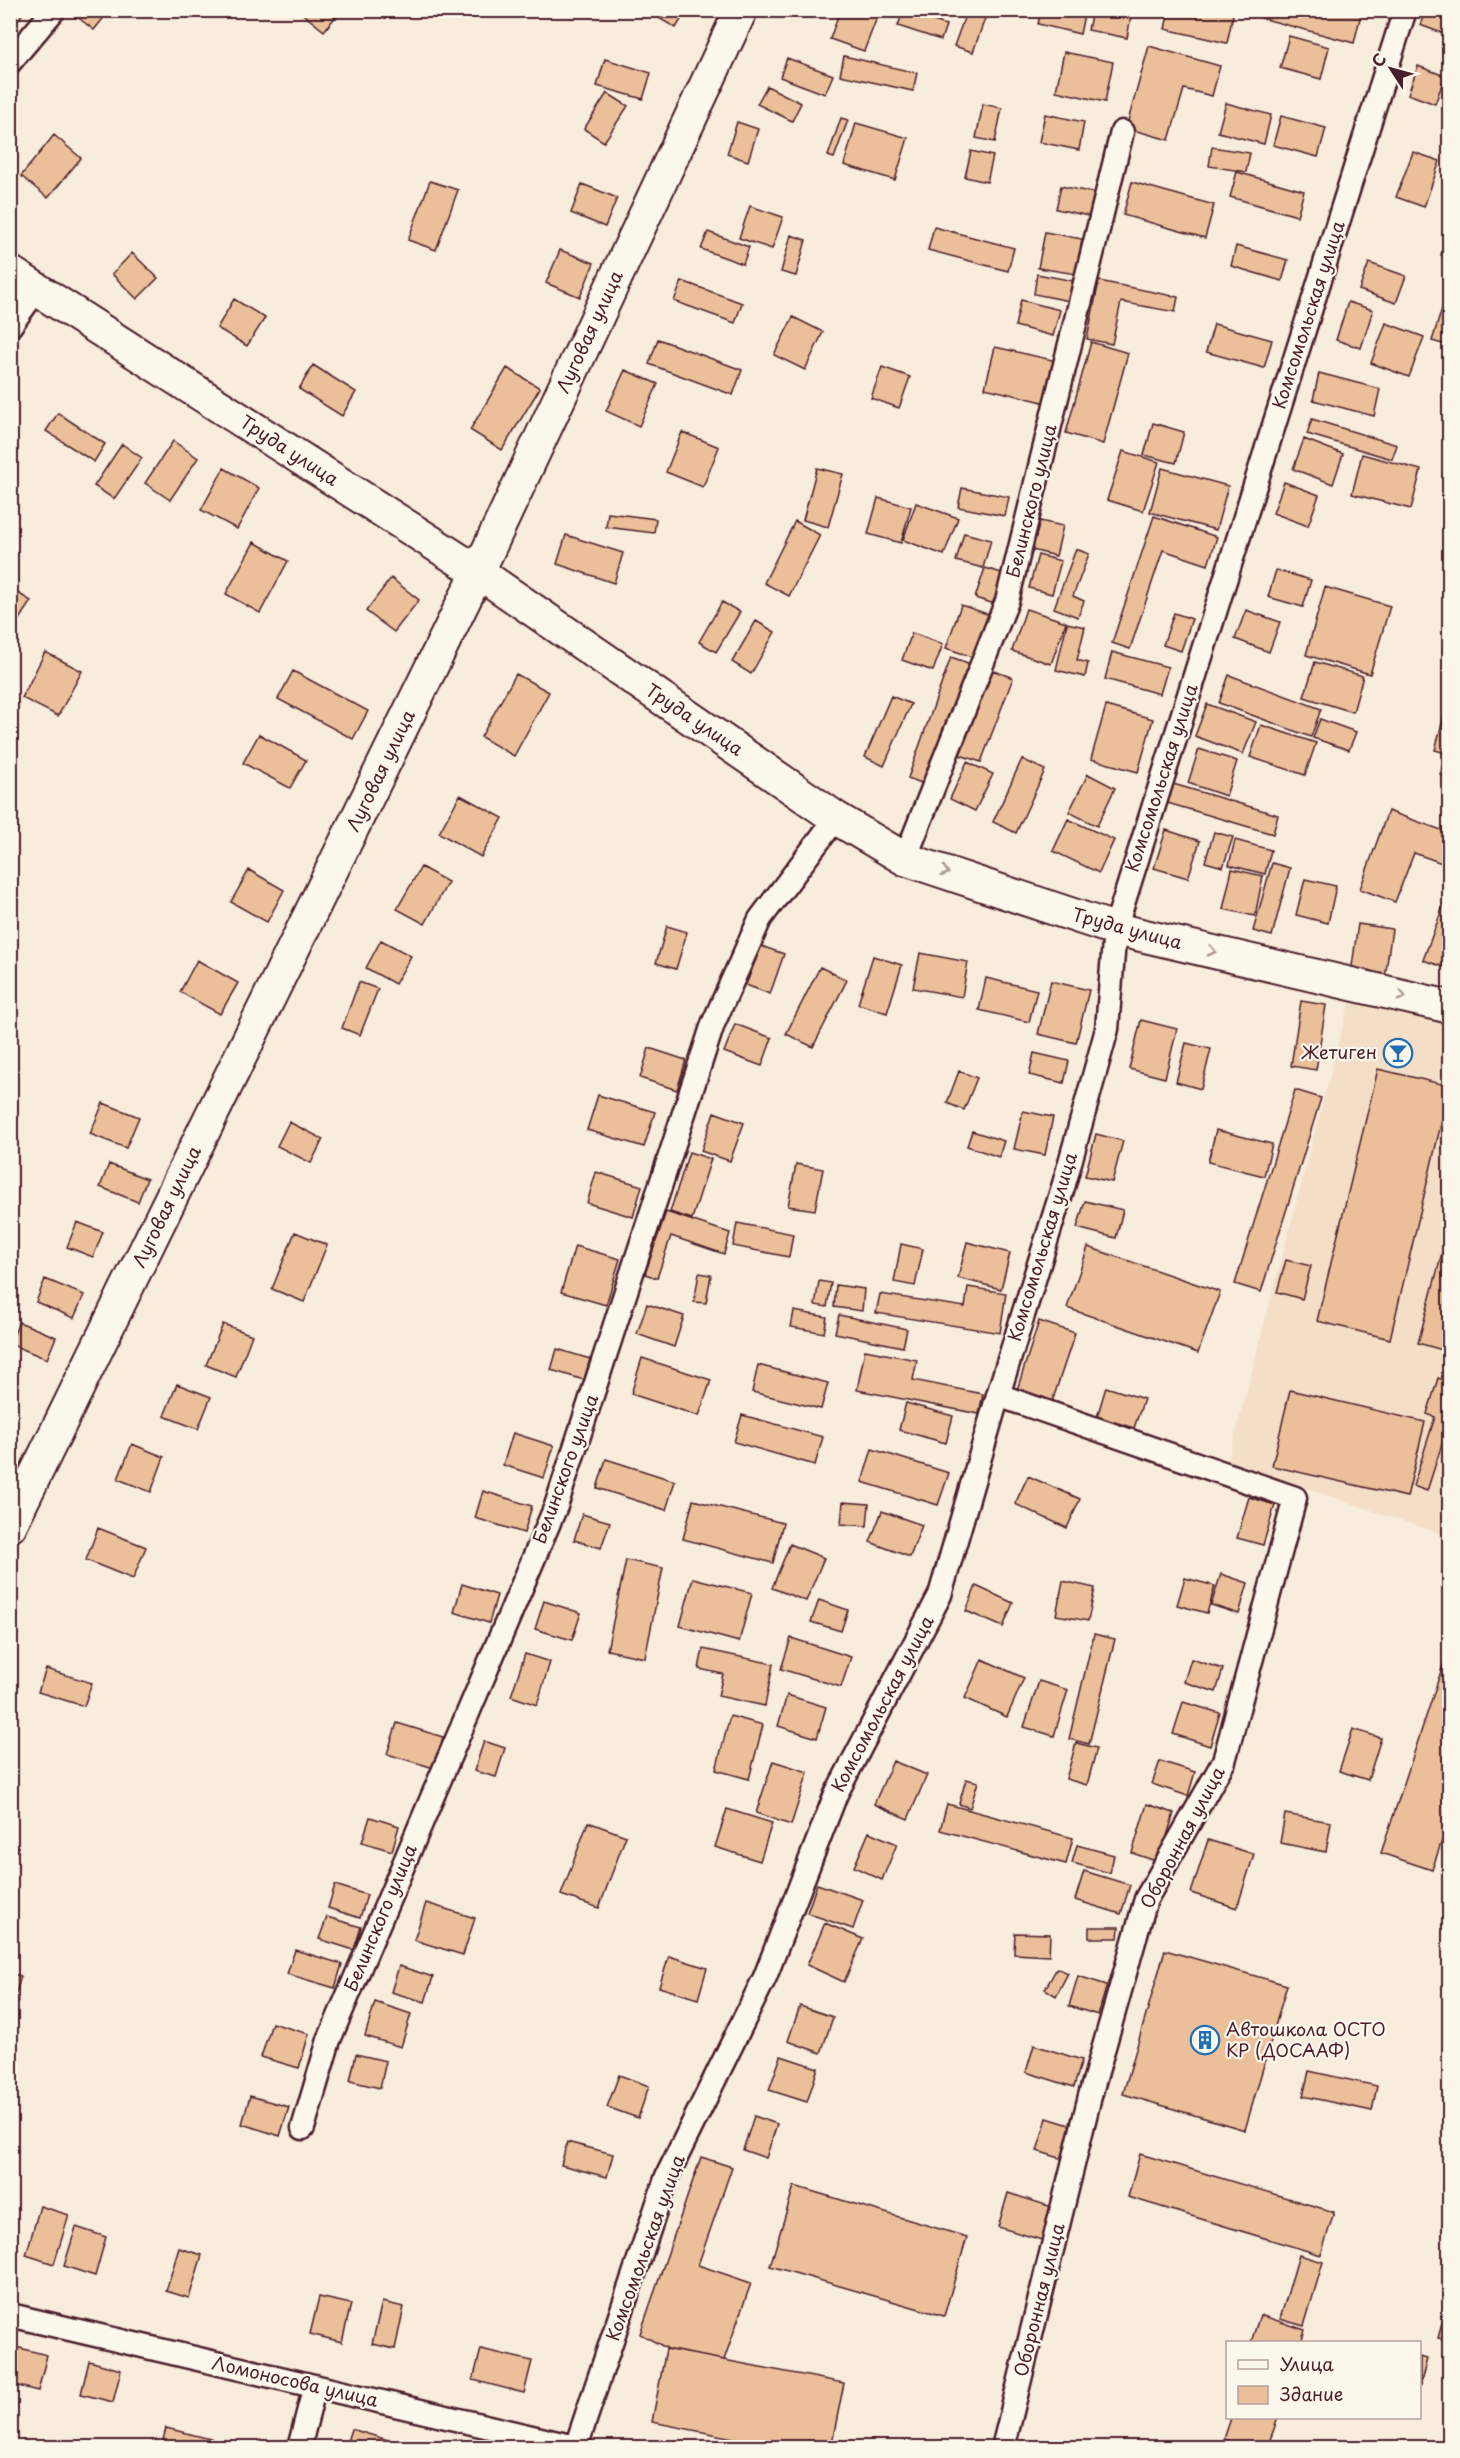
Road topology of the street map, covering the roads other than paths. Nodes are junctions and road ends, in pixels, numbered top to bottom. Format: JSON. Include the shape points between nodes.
{"nodes":[{"id":1,"x":54,"y":10,"type":"edge"},
{"id":2,"x":741,"y":10,"type":"edge"},
{"id":3,"x":1405,"y":10,"type":"edge"},
{"id":4,"x":10,"y":62,"type":"edge"},
{"id":5,"x":1122,"y":132,"type":"dead end"},
{"id":6,"x":10,"y":272,"type":"edge"},
{"id":7,"x":37,"y":289,"type":"junction"},
{"id":8,"x":10,"y":326,"type":"edge"},
{"id":9,"x":478,"y":572,"type":"junction"},
{"id":10,"x":836,"y":818,"type":"junction"},
{"id":11,"x":905,"y":859,"type":"junction"},
{"id":12,"x":1115,"y":928,"type":"junction"},
{"id":13,"x":1449,"y":1007,"type":"edge"},
{"id":14,"x":998,"y":1395,"type":"junction"},
{"id":15,"x":10,"y":1526,"type":"edge"},
{"id":16,"x":303,"y":2128,"type":"dead end"},
{"id":17,"x":10,"y":2315,"type":"edge"},
{"id":18,"x":315,"y":2386,"type":"junction"},
{"id":19,"x":578,"y":2447,"type":"edge"},
{"id":20,"x":299,"y":2448,"type":"edge"},
{"id":21,"x":1003,"y":2448,"type":"edge"}],
"edges":[{"from":1,"to":4,"type":"street"},
{"from":2,"to":9,"type":"street","name":"Луговая улица"},
{"from":3,"to":12,"type":"street","name":"Комсомольская улица"},
{"from":5,"to":11,"type":"street","name":"Белинского улица","via":[[1007,601]]},
{"from":6,"to":7,"type":"street","name":"Труда улица"},
{"from":7,"to":8,"type":"street"},
{"from":7,"to":9,"type":"street","name":"Труда улица"},
{"from":9,"to":10,"type":"street","name":"Труда улица"},
{"from":9,"to":15,"type":"street","name":"Луговая улица"},
{"from":10,"to":11,"type":"street","name":"Труда улица"},
{"from":10,"to":16,"type":"street","name":"Белинского улица","via":[[760,919],[713,1024],[556,1506],[329,2040]]},
{"from":11,"to":12,"type":"street","name":"Труда улица","one_way":true},
{"from":12,"to":13,"type":"street","name":"Труда улица","one_way":true},
{"from":12,"to":14,"type":"street","name":"Комсомольская улица","via":[[1107,1029],[1064,1184]]},
{"from":14,"to":19,"type":"street","name":"Комсомольская улица","via":[[940,1595],[836,1794],[765,1977],[667,2176]]},
{"from":14,"to":21,"type":"street","name":"Оборонная улица","via":[[1295,1498],[1224,1761],[1146,1899],[1090,2096]]},
{"from":17,"to":18,"type":"street","name":"Ломоносова улица"},
{"from":18,"to":19,"type":"street","name":"Ломоносова улица"},
{"from":18,"to":20,"type":"street"}]}
